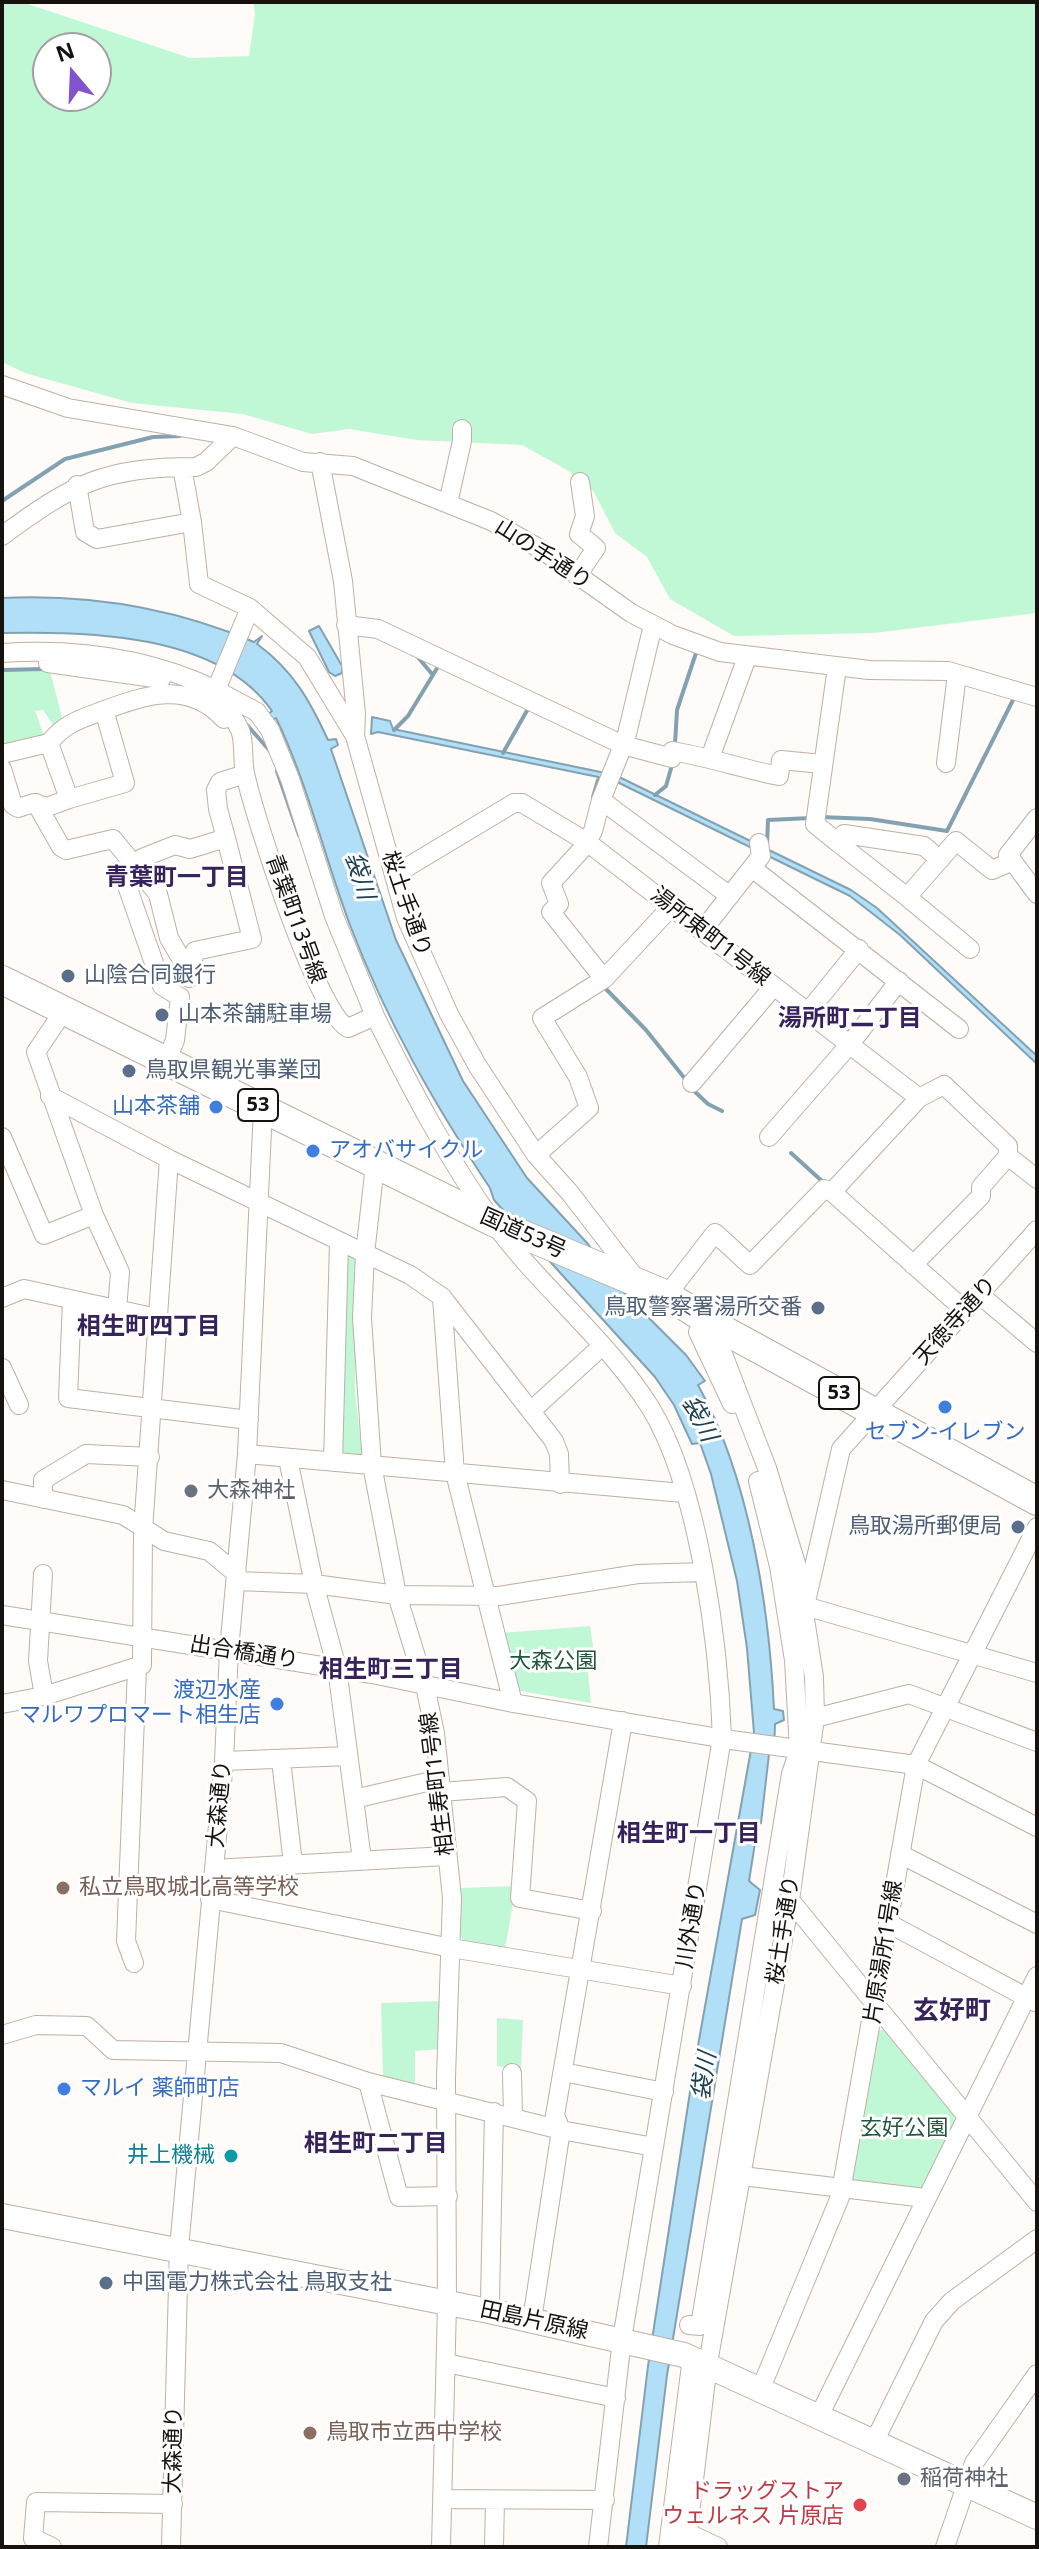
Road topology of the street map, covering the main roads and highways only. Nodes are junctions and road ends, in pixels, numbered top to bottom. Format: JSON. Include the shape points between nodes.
{"nodes":[{"id":1,"x":2,"y":980,"type":"edge"},
{"id":2,"x":1037,"y":1501,"type":"edge"},
{"id":3,"x":2,"y":2216,"type":"edge"},
{"id":4,"x":1037,"y":2517,"type":"edge"}],
"edges":[{"from":1,"to":2,"type":"highway","name":"国道53号","number":"53","via":[[375,1165],[654,1291],[704,1328]]},
{"from":3,"to":4,"type":"main road","name":"田島片原線","via":[[532,2320],[695,2358]]}]}
